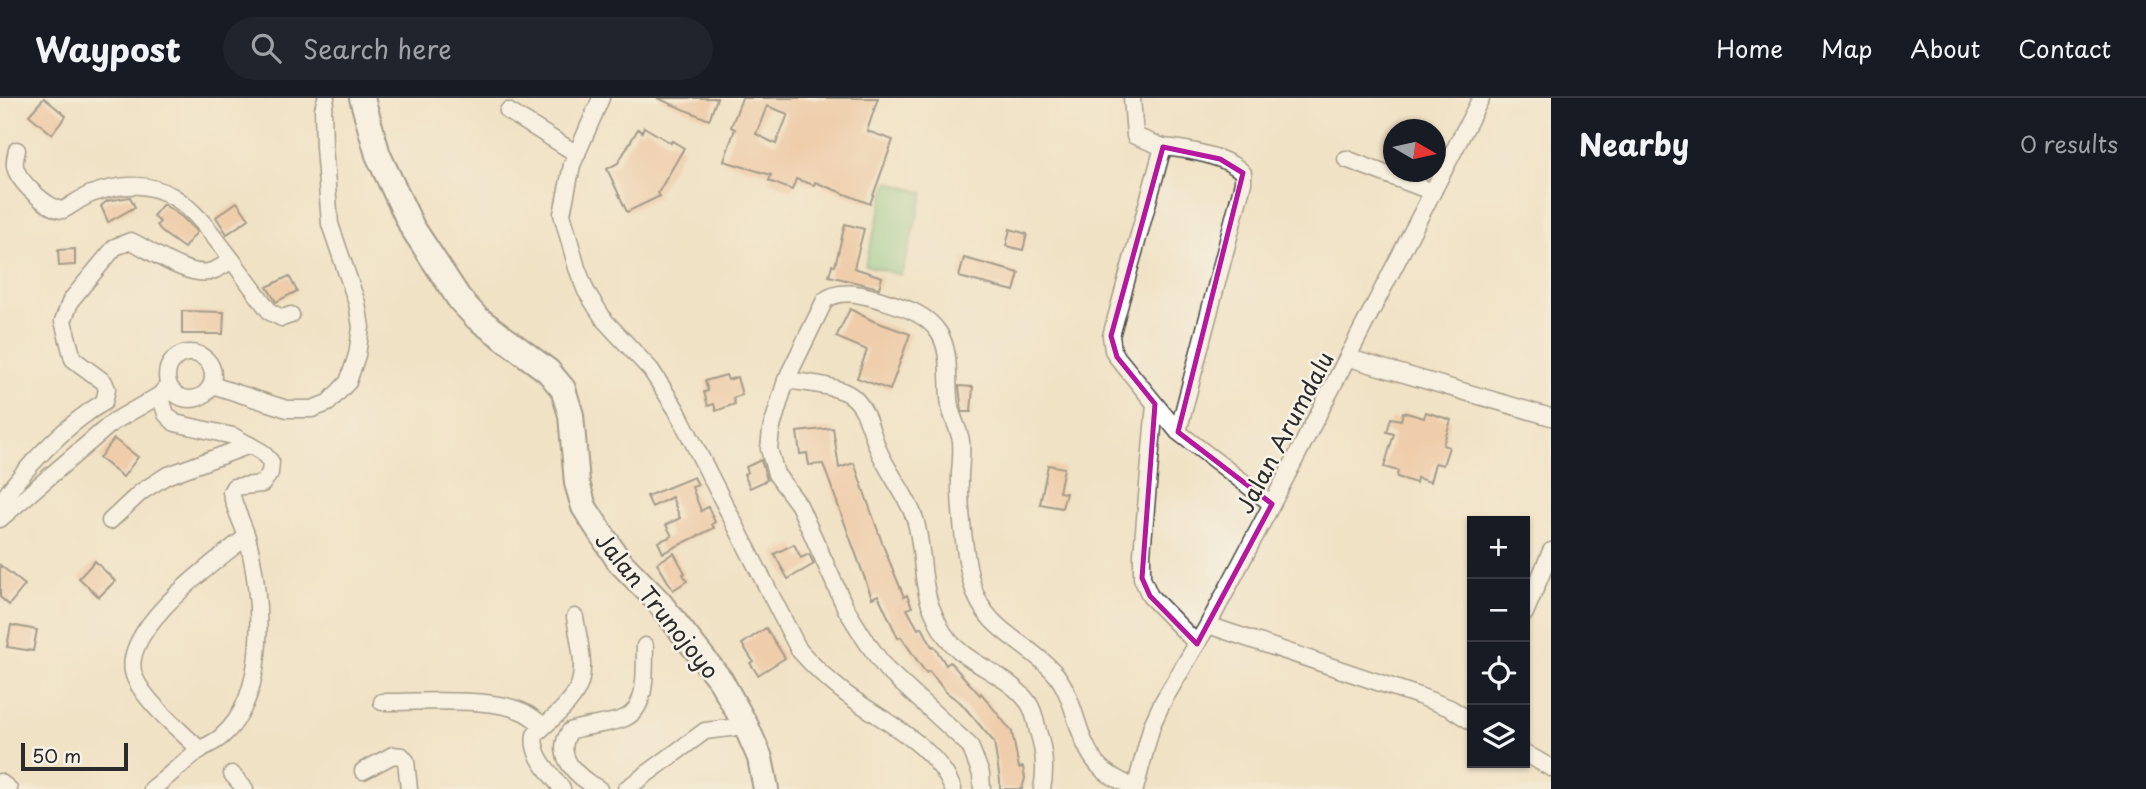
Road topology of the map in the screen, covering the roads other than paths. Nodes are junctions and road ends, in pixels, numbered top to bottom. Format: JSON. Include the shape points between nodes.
{"nodes":[{"id":1,"x":326,"y":98,"type":"edge"},
{"id":2,"x":362,"y":98,"type":"edge"},
{"id":3,"x":601,"y":98,"type":"edge"},
{"id":4,"x":1132,"y":98,"type":"edge"},
{"id":5,"x":1481,"y":98,"type":"edge"},
{"id":6,"x":508,"y":111,"type":"dead end"},
{"id":7,"x":1163,"y":147,"type":"junction"},
{"id":8,"x":17,"y":150,"type":"dead end"},
{"id":9,"x":577,"y":154,"type":"junction"},
{"id":10,"x":1346,"y":159,"type":"dead end"},
{"id":11,"x":1433,"y":192,"type":"junction"},
{"id":12,"x":232,"y":260,"type":"junction"},
{"id":13,"x":291,"y":315,"type":"dead end"},
{"id":14,"x":1349,"y":358,"type":"junction"},
{"id":15,"x":786,"y":380,"type":"junction"},
{"id":16,"x":212,"y":385,"type":"junction"},
{"id":17,"x":164,"y":390,"type":"junction"},
{"id":18,"x":1155,"y":404,"type":"junction"},
{"id":19,"x":1551,"y":417,"type":"edge"},
{"id":20,"x":1178,"y":432,"type":"junction"},
{"id":21,"x":250,"y":445,"type":"junction"},
{"id":22,"x":1272,"y":504,"type":"junction"},
{"id":23,"x":0,"y":505,"type":"edge"},
{"id":24,"x":0,"y":519,"type":"edge"},
{"id":25,"x":110,"y":521,"type":"dead end"},
{"id":26,"x":246,"y":537,"type":"junction"},
{"id":27,"x":1551,"y":551,"type":"edge"},
{"id":28,"x":1530,"y":601,"type":"edge"},
{"id":29,"x":575,"y":617,"type":"dead end"},
{"id":30,"x":1208,"y":625,"type":"junction"},
{"id":31,"x":1197,"y":644,"type":"junction"},
{"id":32,"x":645,"y":646,"type":"dead end"},
{"id":33,"x":382,"y":702,"type":"dead end"},
{"id":34,"x":1467,"y":719,"type":"edge"},
{"id":35,"x":544,"y":726,"type":"junction"},
{"id":36,"x":746,"y":726,"type":"junction"},
{"id":37,"x":200,"y":750,"type":"junction"},
{"id":38,"x":1530,"y":756,"type":"edge"},
{"id":39,"x":1551,"y":768,"type":"edge"},
{"id":40,"x":363,"y":771,"type":"dead end"},
{"id":41,"x":232,"y":774,"type":"dead end"},
{"id":42,"x":0,"y":782,"type":"edge"},
{"id":43,"x":9,"y":789,"type":"edge"},
{"id":44,"x":152,"y":789,"type":"edge"},
{"id":45,"x":245,"y":789,"type":"edge"},
{"id":46,"x":409,"y":789,"type":"edge"},
{"id":47,"x":562,"y":789,"type":"edge"},
{"id":48,"x":599,"y":789,"type":"edge"},
{"id":49,"x":626,"y":789,"type":"edge"},
{"id":50,"x":766,"y":789,"type":"edge"},
{"id":51,"x":953,"y":789,"type":"edge"},
{"id":52,"x":982,"y":789,"type":"edge"},
{"id":53,"x":1042,"y":789,"type":"edge"},
{"id":54,"x":1135,"y":789,"type":"edge"}],
"edges":[{"from":1,"to":16,"type":"street","via":[[324,147],[330,224],[361,327],[348,382],[328,403],[287,410]]},
{"from":2,"to":36,"type":"main road","name":"Jalan Trunojoyo","via":[[378,155],[412,227],[470,312],[548,371],[563,390],[584,507],[619,561],[658,601],[721,681]]},
{"from":3,"to":9,"type":"street"},
{"from":4,"to":7,"type":"street","via":[[1135,136]]},
{"from":5,"to":11,"type":"street","name":"Jalan Arumdalu"},
{"from":6,"to":9,"type":"street"},
{"from":7,"to":18,"type":"street","via":[[1111,336],[1117,357]]},
{"from":7,"to":20,"type":"street","via":[[1220,159],[1243,173]]},
{"from":8,"to":12,"type":"street","via":[[15,170],[49,207],[63,210],[90,194],[121,186],[155,188],[181,199]]},
{"from":9,"to":51,"type":"street","via":[[562,214],[586,291],[605,321],[651,370],[676,409],[799,650],[822,675],[916,742],[943,767]]},
{"from":10,"to":11,"type":"street"},
{"from":11,"to":14,"type":"street","name":"Jalan Arumdalu"},
{"from":12,"to":13,"type":"street","via":[[270,312],[282,318]]},
{"from":12,"to":23,"type":"street","via":[[201,273],[131,242],[115,247],[71,300],[63,321],[73,359],[104,382],[104,401],[51,446]]},
{"from":14,"to":19,"type":"street"},
{"from":14,"to":22,"type":"street","name":"Jalan Arumdalu"},
{"from":15,"to":52,"type":"street","via":[[771,430],[769,449],[776,474],[799,505],[846,609],[866,641],[886,669],[970,746]]},
{"from":15,"to":53,"type":"street","via":[[844,390],[865,415],[915,519],[928,599],[942,630],[965,657],[1029,703],[1042,744]]},
{"from":15,"to":54,"type":"street","via":[[830,296],[868,296],[923,316],[934,326],[945,346],[950,408],[961,441],[965,541],[981,606],[1004,634],[1054,672],[1098,765]]},
{"from":16,"to":17,"type":"street","via":[[190,400]]},
{"from":16,"to":17,"type":"street","via":[[206,359],[190,353],[173,359]]},
{"from":17,"to":21,"type":"street","via":[[166,414],[175,423],[233,436]]},
{"from":17,"to":24,"type":"street","via":[[113,422]]},
{"from":18,"to":20,"type":"street"},
{"from":18,"to":31,"type":"street","via":[[1142,578],[1150,596]]},
{"from":20,"to":22,"type":"street"},
{"from":21,"to":25,"type":"street","via":[[166,476]]},
{"from":21,"to":26,"type":"street","via":[[271,462],[262,484],[234,487],[231,492]]},
{"from":22,"to":30,"type":"street","name":"Jalan Arumdalu"},
{"from":26,"to":37,"type":"street","via":[[258,624],[254,672],[245,706],[234,722]]},
{"from":26,"to":37,"type":"street","via":[[165,605],[136,647],[134,675],[143,692]]},
{"from":27,"to":28,"type":"street"},
{"from":29,"to":35,"type":"street","via":[[582,673],[579,688]]},
{"from":30,"to":31,"type":"street","name":"Jalan Arumdalu"},
{"from":30,"to":34,"type":"street","via":[[1419,696]]},
{"from":31,"to":54,"type":"street","name":"Jalan Arumdalu","via":[[1152,724]]},
{"from":32,"to":48,"type":"street","via":[[643,693],[634,709],[626,718],[570,731],[564,740],[562,750],[568,764]]},
{"from":33,"to":35,"type":"street","via":[[460,701],[508,707]]},
{"from":35,"to":47,"type":"street","via":[[535,735],[534,749]]},
{"from":36,"to":49,"type":"street","via":[[705,731]]},
{"from":36,"to":50,"type":"main road","name":"Jalan Trunojoyo","via":[[760,758]]},
{"from":37,"to":44,"type":"street"},
{"from":38,"to":39,"type":"street"},
{"from":40,"to":46,"type":"street","via":[[402,755]]},
{"from":41,"to":45,"type":"street"},
{"from":42,"to":43,"type":"street"}]}
